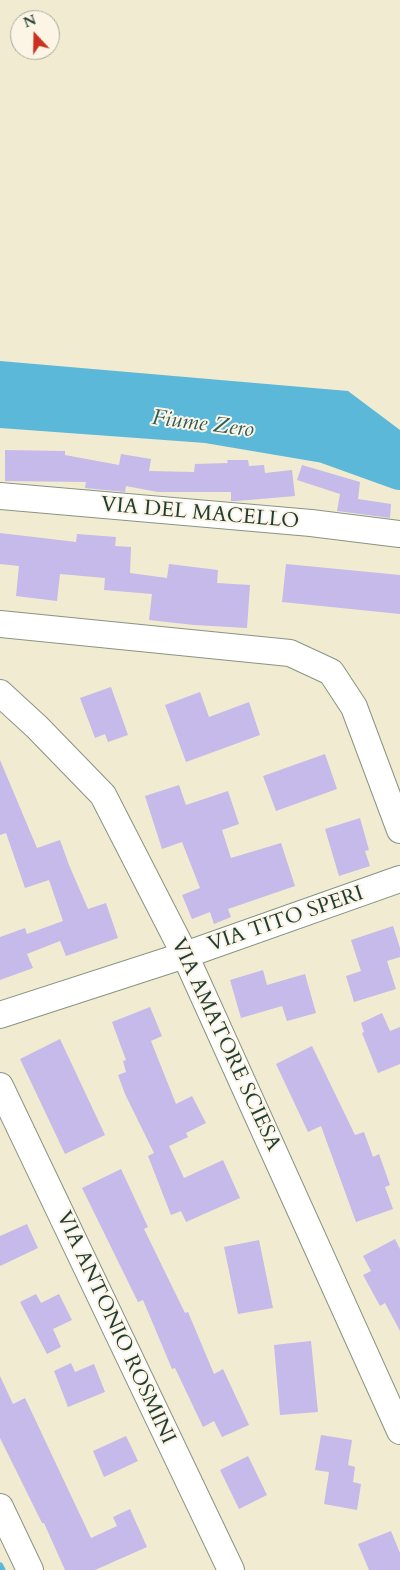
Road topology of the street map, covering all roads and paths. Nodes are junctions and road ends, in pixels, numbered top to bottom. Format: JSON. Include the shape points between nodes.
{"nodes":[{"id":1,"x":0,"y":496,"type":"edge"},
{"id":2,"x":400,"y":534,"type":"edge"},
{"id":3,"x":0,"y":624,"type":"edge"},
{"id":4,"x":0,"y":693,"type":"edge"},
{"id":5,"x":400,"y":830,"type":"edge"},
{"id":6,"x":400,"y":879,"type":"edge"},
{"id":7,"x":185,"y":955,"type":"junction"},
{"id":8,"x":0,"y":1015,"type":"edge"},
{"id":9,"x":0,"y":1086,"type":"edge"},
{"id":10,"x":398,"y":1420,"type":"edge"},
{"id":11,"x":0,"y":1507,"type":"edge"},
{"id":12,"x":30,"y":1570,"type":"edge"},
{"id":13,"x":230,"y":1570,"type":"edge"}],
"edges":[{"from":1,"to":2,"type":"street","name":"VIA DEL MACELLO"},
{"from":3,"to":5,"type":"street","via":[[290,653],[331,672],[354,707]]},
{"from":4,"to":7,"type":"street","name":"VIA AMATORE SCIESA","via":[[103,795]]},
{"from":6,"to":7,"type":"street","name":"VIA TITO SPERI"},
{"from":7,"to":8,"type":"street","name":"VIA TITO SPERI"},
{"from":7,"to":10,"type":"street","name":"VIA AMATORE SCIESA"},
{"from":9,"to":13,"type":"street","name":"VIA ANTONIO ROSMINI"},
{"from":11,"to":12,"type":"street"}]}
